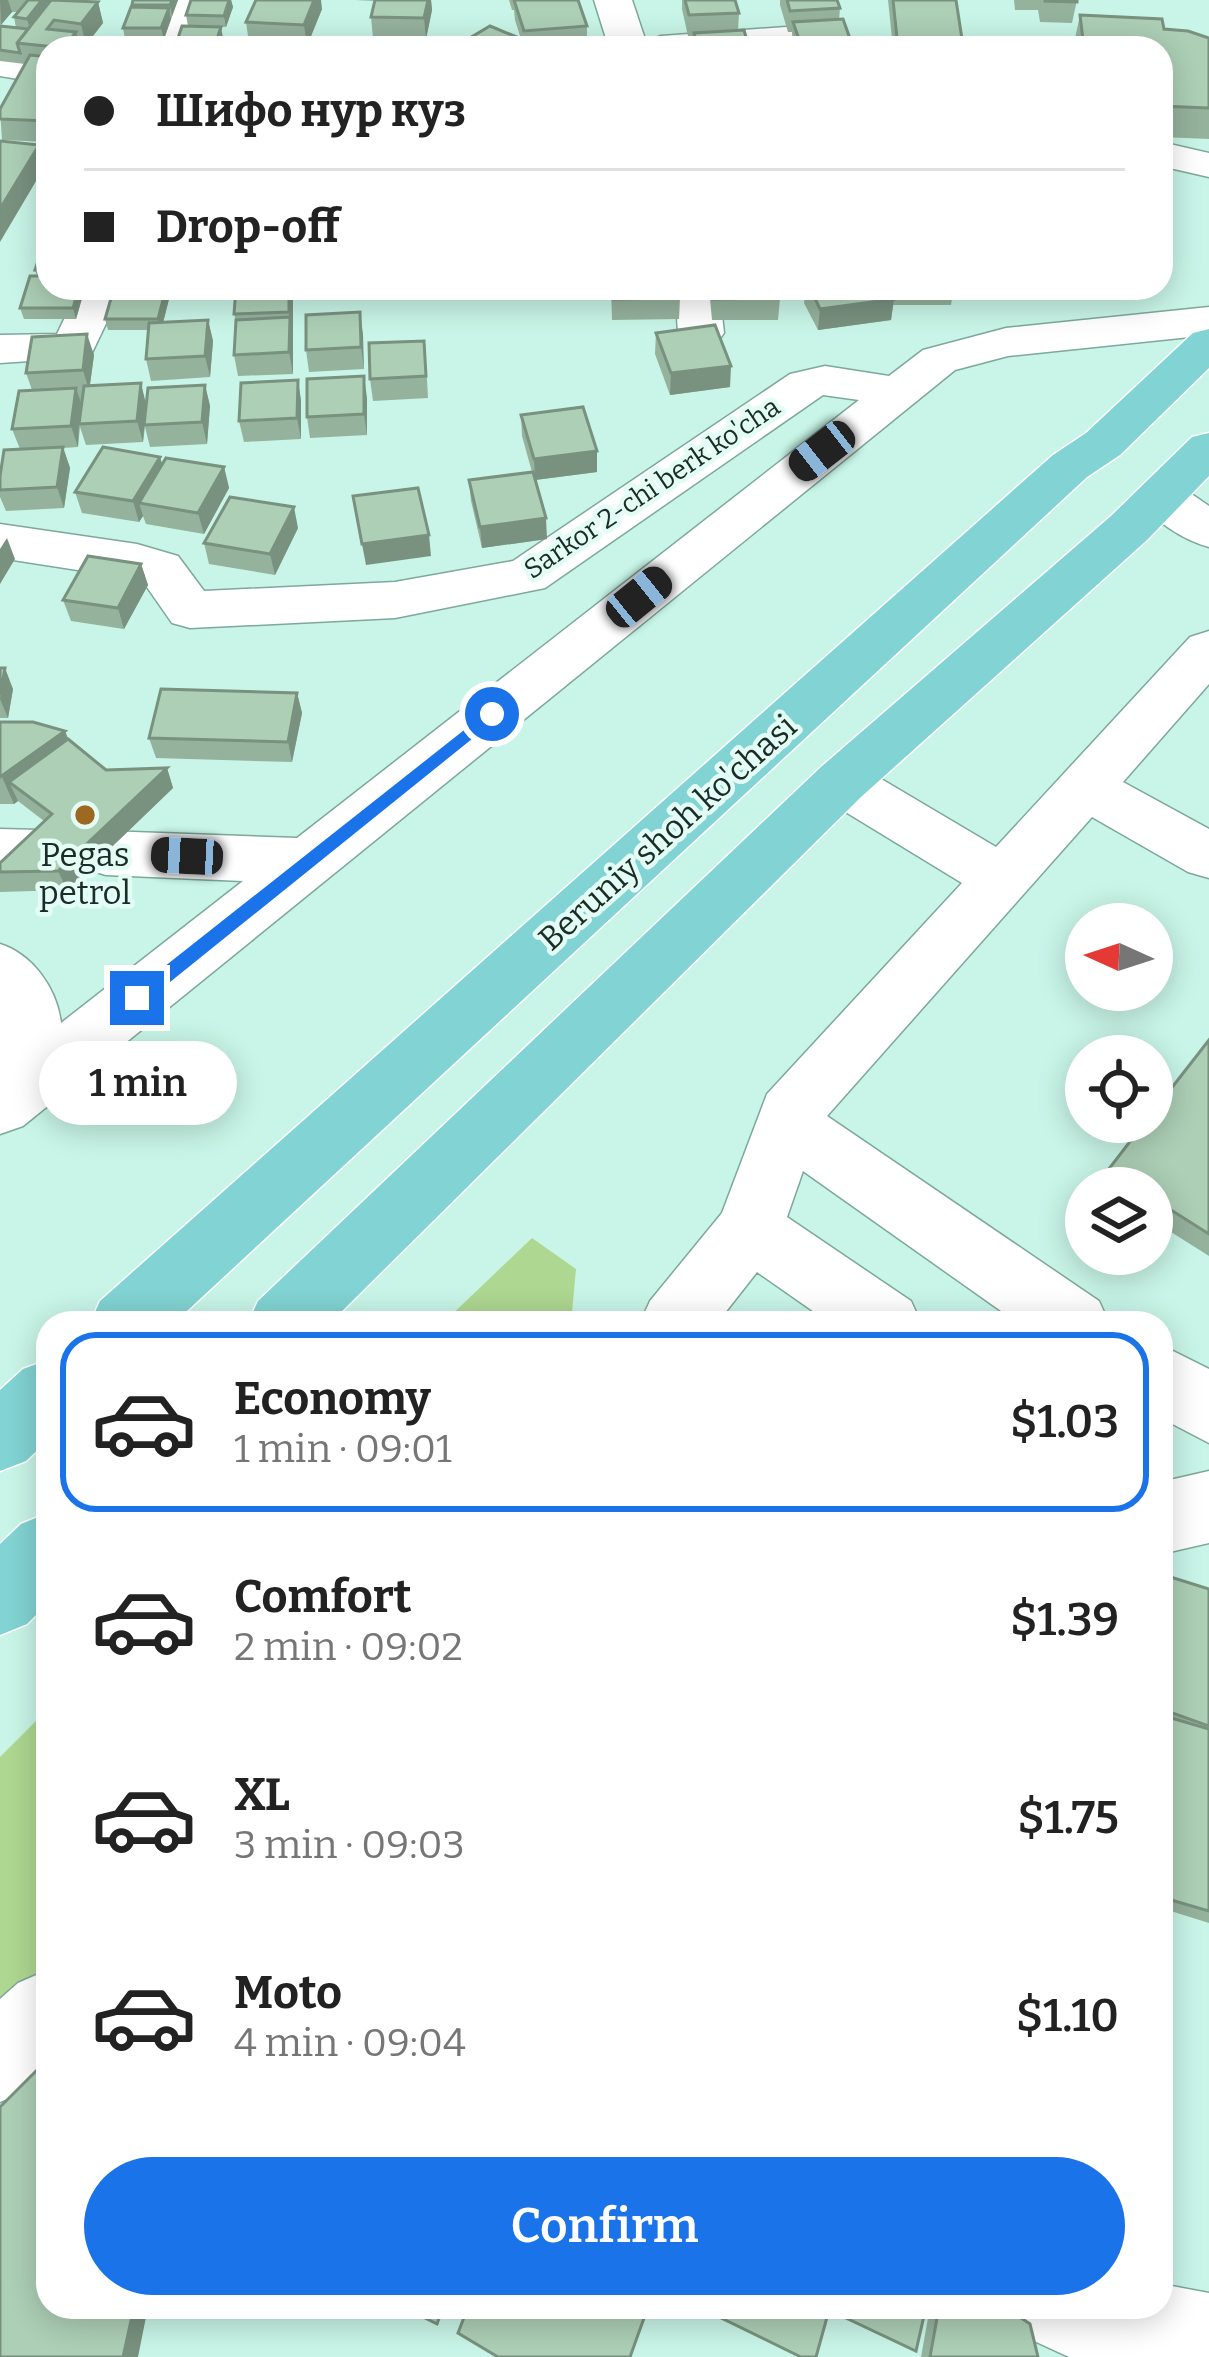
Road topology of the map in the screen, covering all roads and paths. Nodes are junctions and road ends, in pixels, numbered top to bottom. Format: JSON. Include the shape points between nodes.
{"nodes":[{"id":1,"x":191,"y":0,"type":"edge"},
{"id":2,"x":613,"y":0,"type":"edge"},
{"id":3,"x":176,"y":36,"type":"edge"},
{"id":4,"x":624,"y":36,"type":"edge"},
{"id":5,"x":27,"y":68,"type":"edge"},
{"id":6,"x":11,"y":105,"type":"edge"},
{"id":7,"x":1173,"y":157,"type":"edge"},
{"id":8,"x":1209,"y":165,"type":"edge"},
{"id":9,"x":96,"y":300,"type":"edge"},
{"id":10,"x":698,"y":300,"type":"edge"},
{"id":11,"x":1209,"y":322,"type":"edge"},
{"id":12,"x":701,"y":333,"type":"edge"},
{"id":13,"x":1209,"y":343,"type":"edge"},
{"id":14,"x":3,"y":360,"type":"edge"},
{"id":15,"x":896,"y":392,"type":"junction"},
{"id":16,"x":1103,"y":444,"type":"junction"},
{"id":17,"x":1209,"y":448,"type":"edge"},
{"id":18,"x":1186,"y":513,"type":"edge"},
{"id":19,"x":0,"y":541,"type":"edge"},
{"id":20,"x":1209,"y":650,"type":"edge"},
{"id":21,"x":841,"y":782,"type":"junction"},
{"id":22,"x":1084,"y":786,"type":"junction"},
{"id":23,"x":106,"y":853,"type":"edge"},
{"id":24,"x":1209,"y":856,"type":"edge"},
{"id":25,"x":309,"y":861,"type":"junction"},
{"id":26,"x":1002,"y":879,"type":"junction"},
{"id":27,"x":0,"y":968,"type":"edge"},
{"id":28,"x":0,"y":1082,"type":"edge"},
{"id":29,"x":0,"y":1108,"type":"edge"},
{"id":30,"x":787,"y":1123,"type":"junction"},
{"id":31,"x":750,"y":1229,"type":"junction"},
{"id":32,"x":138,"y":1311,"type":"edge"},
{"id":33,"x":295,"y":1311,"type":"edge"},
{"id":34,"x":685,"y":1311,"type":"edge"},
{"id":35,"x":869,"y":1311,"type":"edge"},
{"id":36,"x":1056,"y":1311,"type":"edge"},
{"id":37,"x":1173,"y":1386,"type":"edge"},
{"id":38,"x":36,"y":1404,"type":"edge"},
{"id":39,"x":1209,"y":1408,"type":"edge"},
{"id":40,"x":0,"y":1436,"type":"edge"},
{"id":41,"x":1209,"y":1507,"type":"edge"},
{"id":42,"x":1173,"y":1515,"type":"edge"},
{"id":43,"x":36,"y":1562,"type":"edge"},
{"id":44,"x":0,"y":1597,"type":"edge"},
{"id":45,"x":36,"y":2024,"type":"edge"},
{"id":46,"x":0,"y":2058,"type":"edge"},
{"id":47,"x":1074,"y":2327,"type":"edge"},
{"id":48,"x":1209,"y":2341,"type":"edge"}],
"edges":[{"from":1,"to":3,"type":"street"},
{"from":2,"to":4,"type":"street"},
{"from":5,"to":6,"type":"street"},
{"from":7,"to":8,"type":"street"},
{"from":9,"to":14,"type":"street","via":[[74,347]]},
{"from":10,"to":12,"type":"street"},
{"from":11,"to":15,"type":"street","via":[[1006,342],[939,360]]},
{"from":13,"to":16,"type":"main road","name":"Beruniy shoh ko'chasi"},
{"from":15,"to":19,"type":"street","name":"Sarkor 2-chi berk ko'cha","via":[[807,384],[527,576],[395,600],[190,610],[160,568]]},
{"from":15,"to":25,"type":"street"},
{"from":16,"to":18,"type":"main road"},
{"from":16,"to":32,"type":"main road","name":"Beruniy shoh ko'chasi"},
{"from":17,"to":18,"type":"main road"},
{"from":18,"to":21,"type":"main road"},
{"from":20,"to":22,"type":"street"},
{"from":21,"to":26,"type":"street"},
{"from":21,"to":33,"type":"main road"},
{"from":22,"to":24,"type":"street"},
{"from":22,"to":26,"type":"street"},
{"from":23,"to":25,"type":"street"},
{"from":25,"to":29,"type":"street"},
{"from":26,"to":30,"type":"street"},
{"from":27,"to":28,"type":"street","via":[[32,1015],[28,1042]]},
{"from":30,"to":31,"type":"street"},
{"from":30,"to":36,"type":"street"},
{"from":31,"to":34,"type":"street"},
{"from":31,"to":35,"type":"street"},
{"from":37,"to":39,"type":"street"},
{"from":38,"to":40,"type":"main road"},
{"from":41,"to":42,"type":"street"},
{"from":43,"to":44,"type":"main road"},
{"from":45,"to":46,"type":"street"},
{"from":47,"to":48,"type":"street"}]}
